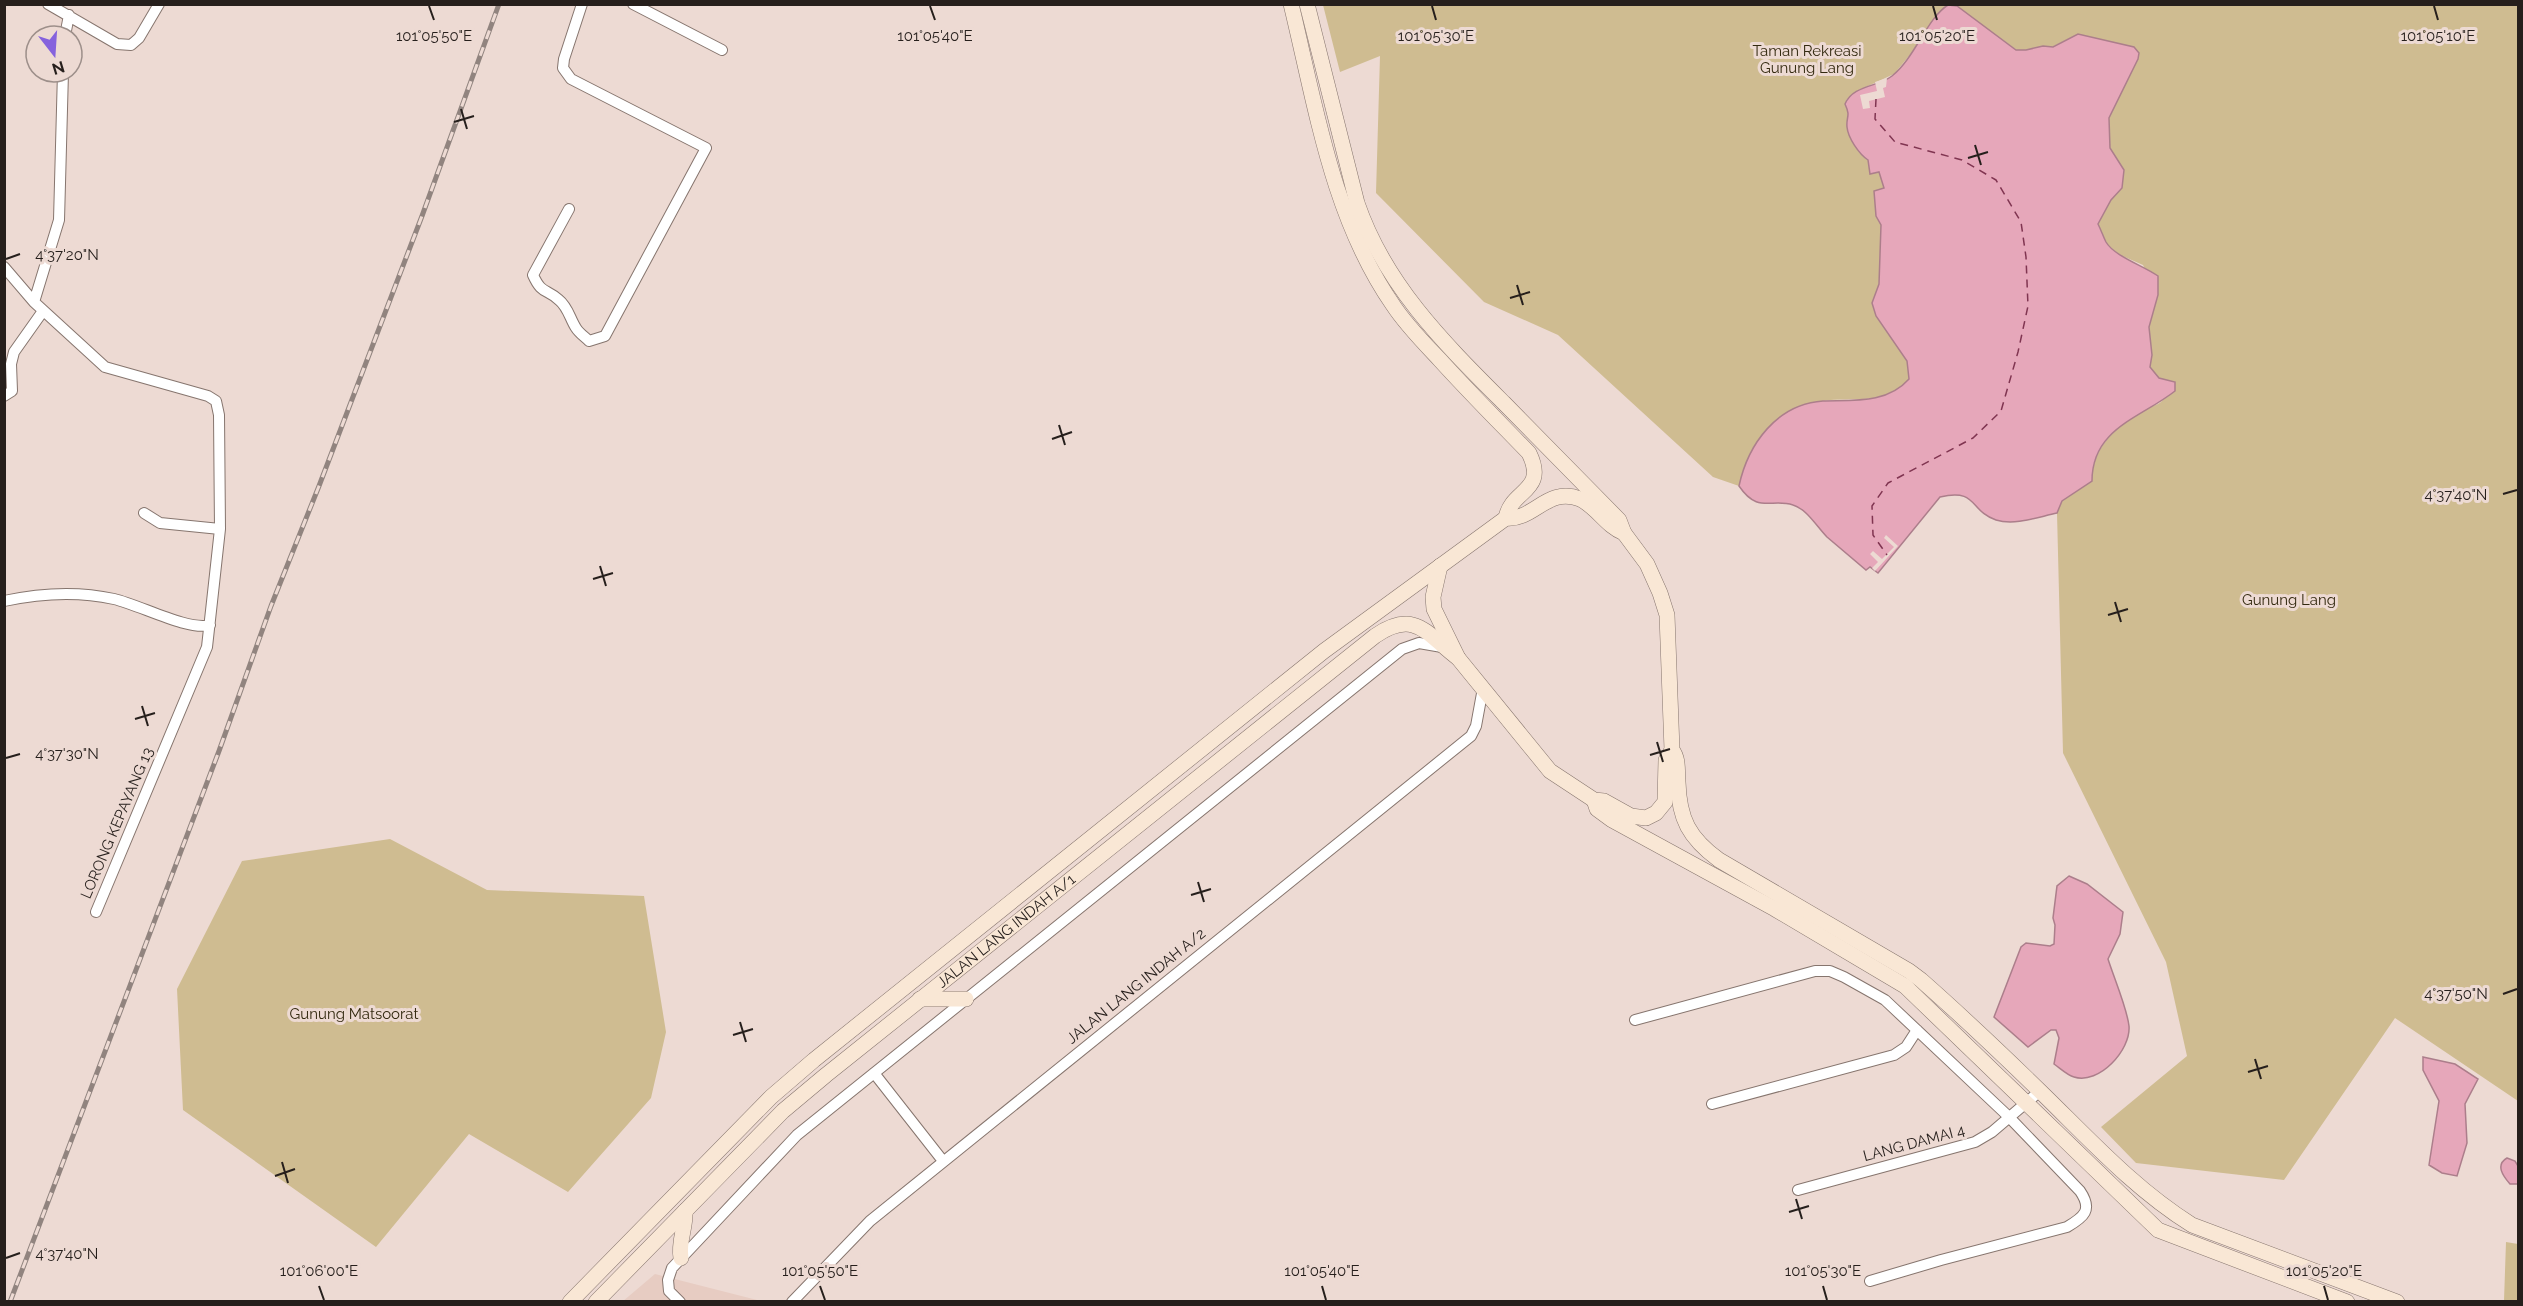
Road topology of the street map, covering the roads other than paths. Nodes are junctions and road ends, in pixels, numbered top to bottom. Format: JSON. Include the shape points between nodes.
{"nodes":[{"id":1,"x":48,"y":4,"type":"edge"},
{"id":2,"x":159,"y":4,"type":"edge"},
{"id":3,"x":582,"y":4,"type":"edge"},
{"id":4,"x":633,"y":4,"type":"edge"},
{"id":5,"x":1291,"y":4,"type":"edge"},
{"id":6,"x":1307,"y":4,"type":"edge"},
{"id":7,"x":69,"y":15,"type":"junction"},
{"id":8,"x":67,"y":24,"type":"edge"},
{"id":9,"x":722,"y":50,"type":"dead end"},
{"id":10,"x":63,"y":84,"type":"edge"},
{"id":11,"x":569,"y":209,"type":"dead end"},
{"id":12,"x":4,"y":267,"type":"edge"},
{"id":13,"x":34,"y":302,"type":"junction"},
{"id":14,"x":44,"y":311,"type":"junction"},
{"id":15,"x":4,"y":396,"type":"edge"},
{"id":16,"x":144,"y":513,"type":"dead end"},
{"id":17,"x":1506,"y":518,"type":"junction"},
{"id":18,"x":220,"y":529,"type":"junction"},
{"id":19,"x":1624,"y":533,"type":"junction"},
{"id":20,"x":1440,"y":566,"type":"junction"},
{"id":21,"x":4,"y":601,"type":"edge"},
{"id":22,"x":210,"y":625,"type":"junction"},
{"id":23,"x":1443,"y":647,"type":"junction"},
{"id":24,"x":1458,"y":658,"type":"junction"},
{"id":25,"x":1483,"y":688,"type":"junction"},
{"id":26,"x":1672,"y":750,"type":"junction"},
{"id":27,"x":1594,"y":800,"type":"junction"},
{"id":28,"x":96,"y":912,"type":"dead end"},
{"id":29,"x":920,"y":999,"type":"junction"},
{"id":30,"x":966,"y":999,"type":"junction"},
{"id":31,"x":1635,"y":1020,"type":"dead end"},
{"id":32,"x":1917,"y":1030,"type":"junction"},
{"id":33,"x":874,"y":1073,"type":"junction"},
{"id":34,"x":2040,"y":1090,"type":"junction"},
{"id":35,"x":2026,"y":1103,"type":"junction"},
{"id":36,"x":1712,"y":1104,"type":"dead end"},
{"id":37,"x":2008,"y":1116,"type":"junction"},
{"id":38,"x":943,"y":1161,"type":"junction"},
{"id":39,"x":1798,"y":1190,"type":"dead end"},
{"id":40,"x":685,"y":1211,"type":"junction"},
{"id":41,"x":681,"y":1258,"type":"junction"},
{"id":42,"x":1870,"y":1281,"type":"dead end"},
{"id":43,"x":570,"y":1302,"type":"edge"},
{"id":44,"x":596,"y":1302,"type":"edge"},
{"id":45,"x":680,"y":1302,"type":"edge"},
{"id":46,"x":792,"y":1302,"type":"edge"},
{"id":47,"x":2347,"y":1302,"type":"edge"},
{"id":48,"x":2397,"y":1302,"type":"edge"}],
"edges":[{"from":1,"to":7,"type":"street"},
{"from":2,"to":7,"type":"street","via":[[131,45],[117,44]]},
{"from":3,"to":11,"type":"street","via":[[564,59],[563,68],[571,79],[706,148],[605,336],[589,341],[577,330],[566,307],[538,286],[533,274]]},
{"from":4,"to":9,"type":"street"},
{"from":5,"to":17,"type":"street","via":[[1332,170],[1358,246],[1393,306],[1413,331],[1532,460],[1533,482],[1509,507]]},
{"from":6,"to":19,"type":"street","via":[[1357,203],[1401,290],[1450,349],[1619,520]]},
{"from":7,"to":8,"type":"street"},
{"from":10,"to":13,"type":"street","via":[[59,220]]},
{"from":12,"to":13,"type":"street","name":"LORONG KEPAYANG 13"},
{"from":13,"to":14,"type":"street","name":"LORONG KEPAYANG 13"},
{"from":14,"to":15,"type":"street","via":[[14,352],[12,392]]},
{"from":14,"to":18,"type":"street","name":"LORONG KEPAYANG 13","via":[[105,367],[216,401]]},
{"from":16,"to":18,"type":"street","via":[[160,523]]},
{"from":17,"to":19,"type":"street","via":[[1524,515],[1544,501],[1571,497],[1586,503]]},
{"from":17,"to":20,"type":"street"},
{"from":18,"to":22,"type":"street","name":"LORONG KEPAYANG 13"},
{"from":19,"to":26,"type":"street","via":[[1647,564],[1667,615]]},
{"from":20,"to":24,"type":"street","via":[[1434,609]]},
{"from":20,"to":43,"type":"street","via":[[1324,651],[814,1060],[771,1097]]},
{"from":21,"to":22,"type":"street","via":[[54,594],[100,597],[195,627]]},
{"from":22,"to":28,"type":"street","name":"LORONG KEPAYANG 13","via":[[207,647]]},
{"from":23,"to":24,"type":"street","name":"JALAN LANG INDAH A/1"},
{"from":23,"to":29,"type":"street","name":"JALAN LANG INDAH A/1","via":[[1422,628],[1403,623],[1388,627]]},
{"from":23,"to":30,"type":"street","name":"JALAN LANG INDAH A/1","via":[[1419,643],[1402,649]]},
{"from":24,"to":25,"type":"street"},
{"from":25,"to":27,"type":"street","via":[[1550,771]]},
{"from":25,"to":38,"type":"street","name":"JALAN LANG INDAH A/2","via":[[1471,736]]},
{"from":26,"to":27,"type":"street","via":[[1666,760],[1665,802],[1651,816],[1635,818],[1604,801]]},
{"from":26,"to":34,"type":"street","via":[[1677,758],[1681,810],[1698,843],[1731,868],[1909,971]]},
{"from":27,"to":35,"type":"street","via":[[1598,809],[1612,820],[1905,986]]},
{"from":29,"to":30,"type":"street"},
{"from":29,"to":40,"type":"street","name":"JALAN LANG INDAH A/1","via":[[783,1111]]},
{"from":30,"to":33,"type":"street","name":"JALAN LANG INDAH A/1"},
{"from":31,"to":32,"type":"street","via":[[1823,971],[1844,976],[1877,994]]},
{"from":32,"to":36,"type":"street","via":[[1906,1047],[1894,1055]]},
{"from":32,"to":37,"type":"street"},
{"from":33,"to":38,"type":"street"},
{"from":33,"to":41,"type":"street","name":"JALAN LANG INDAH A/1","via":[[797,1135]]},
{"from":34,"to":35,"type":"street","name":"LANG DAMAI 4"},
{"from":34,"to":48,"type":"street","via":[[2129,1177],[2192,1225]]},
{"from":35,"to":37,"type":"street","name":"LANG DAMAI 4"},
{"from":35,"to":47,"type":"street","via":[[2158,1230]]},
{"from":37,"to":39,"type":"street","name":"LANG DAMAI 4","via":[[1975,1142]]},
{"from":37,"to":42,"type":"street","via":[[2086,1199],[2087,1209],[2081,1219],[2067,1227]]},
{"from":38,"to":46,"type":"street","name":"JALAN LANG INDAH A/2","via":[[870,1221]]},
{"from":40,"to":41,"type":"street","via":[[679,1246]]},
{"from":40,"to":44,"type":"street","name":"JALAN LANG INDAH A/1"},
{"from":41,"to":45,"type":"street","name":"JALAN LANG INDAH A/1","via":[[672,1268],[668,1284],[670,1295]]}]}
